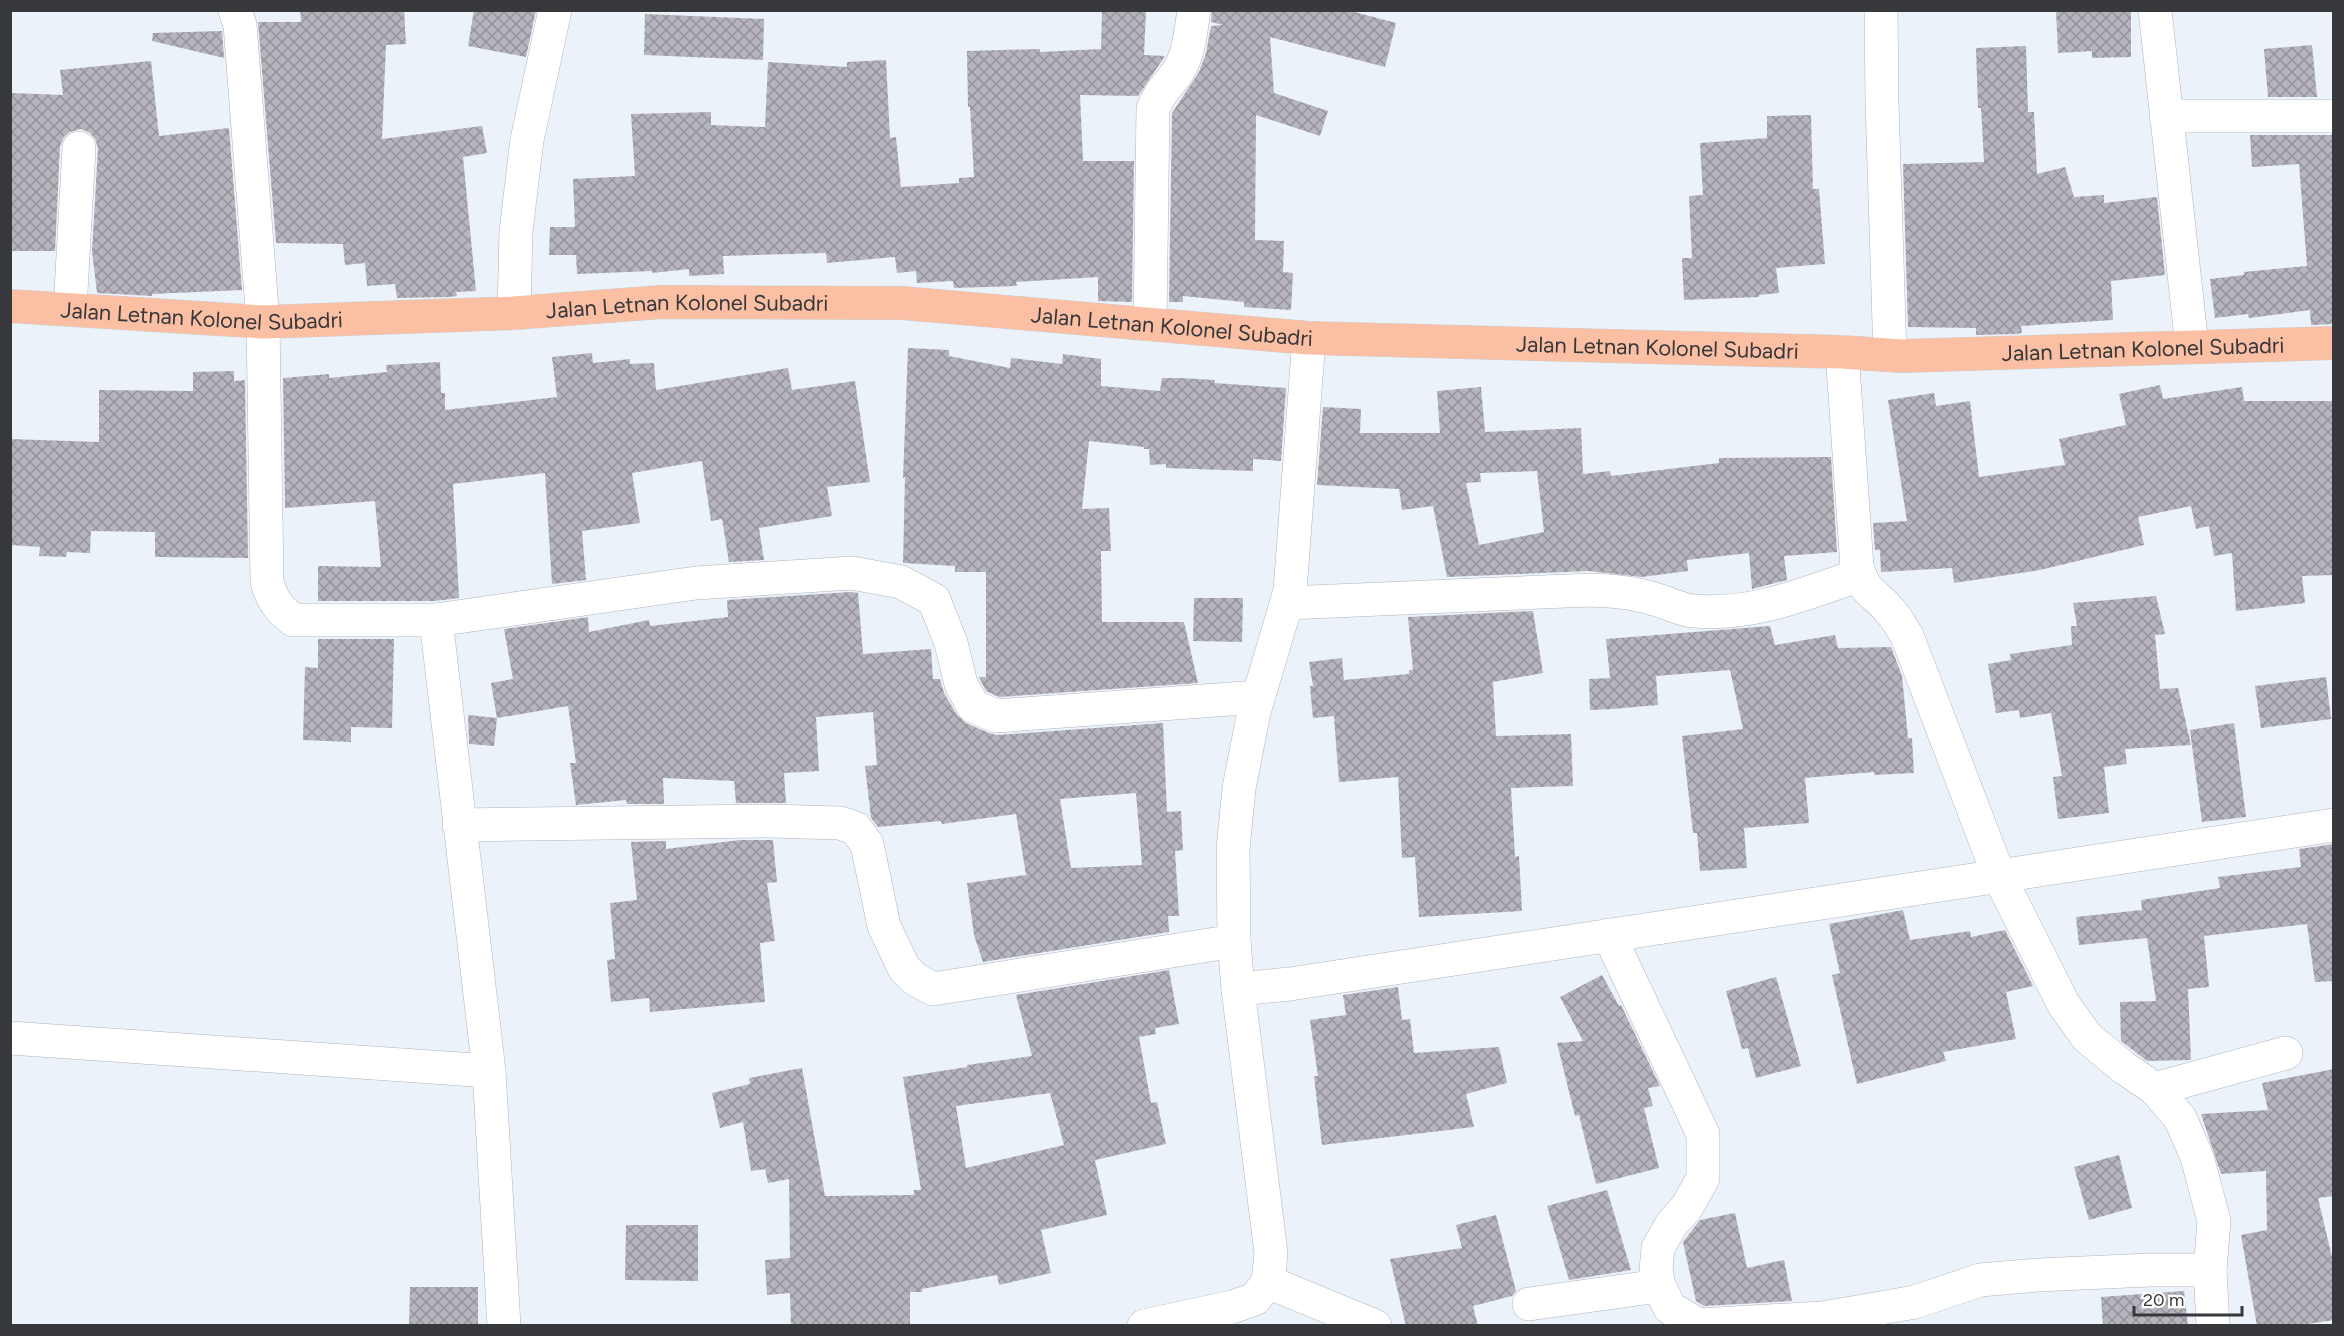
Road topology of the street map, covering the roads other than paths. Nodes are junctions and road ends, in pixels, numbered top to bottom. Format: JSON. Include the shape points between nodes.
{"nodes":[{"id":1,"x":235,"y":10,"type":"edge"},
{"id":2,"x":555,"y":10,"type":"edge"},
{"id":3,"x":1194,"y":10,"type":"edge"},
{"id":4,"x":1881,"y":10,"type":"edge"},
{"id":5,"x":2155,"y":10,"type":"edge"},
{"id":6,"x":2166,"y":116,"type":"junction"},
{"id":7,"x":2334,"y":116,"type":"edge"},
{"id":8,"x":79,"y":148,"type":"dead end"},
{"id":9,"x":10,"y":306,"type":"edge"},
{"id":10,"x":70,"y":310,"type":"junction"},
{"id":11,"x":514,"y":314,"type":"junction"},
{"id":12,"x":263,"y":322,"type":"junction"},
{"id":13,"x":1150,"y":324,"type":"junction"},
{"id":14,"x":1309,"y":338,"type":"junction"},
{"id":15,"x":2334,"y":343,"type":"edge"},
{"id":16,"x":2192,"y":346,"type":"junction"},
{"id":17,"x":1842,"y":352,"type":"junction"},
{"id":18,"x":1890,"y":355,"type":"junction"},
{"id":19,"x":1860,"y":575,"type":"junction"},
{"id":20,"x":1287,"y":603,"type":"junction"},
{"id":21,"x":436,"y":620,"type":"junction"},
{"id":22,"x":1258,"y":697,"type":"junction"},
{"id":23,"x":459,"y":825,"type":"junction"},
{"id":24,"x":2334,"y":825,"type":"edge"},
{"id":25,"x":1999,"y":876,"type":"junction"},
{"id":26,"x":1609,"y":935,"type":"junction"},
{"id":27,"x":1234,"y":941,"type":"junction"},
{"id":28,"x":1238,"y":989,"type":"junction"},
{"id":29,"x":10,"y":1038,"type":"edge"},
{"id":30,"x":2286,"y":1053,"type":"dead end"},
{"id":31,"x":489,"y":1071,"type":"junction"},
{"id":32,"x":2155,"y":1089,"type":"junction"},
{"id":33,"x":2210,"y":1270,"type":"junction"},
{"id":34,"x":1268,"y":1282,"type":"junction"},
{"id":35,"x":1659,"y":1286,"type":"junction"},
{"id":36,"x":1529,"y":1304,"type":"dead end"},
{"id":37,"x":504,"y":1326,"type":"edge"},
{"id":38,"x":1144,"y":1326,"type":"edge"},
{"id":39,"x":1375,"y":1326,"type":"edge"},
{"id":40,"x":2213,"y":1326,"type":"edge"}],
"edges":[{"from":1,"to":12,"type":"street","via":[[240,25]]},
{"from":2,"to":11,"type":"street","via":[[526,140],[516,231]]},
{"from":3,"to":13,"type":"street","via":[[1180,69],[1158,95],[1153,109]]},
{"from":4,"to":18,"type":"street"},
{"from":5,"to":6,"type":"street"},
{"from":6,"to":7,"type":"street"},
{"from":6,"to":16,"type":"street"},
{"from":8,"to":10,"type":"street"},
{"from":9,"to":10,"type":"main road","name":"Jalan Letnan Kolonel Subadri"},
{"from":10,"to":12,"type":"main road","name":"Jalan Letnan Kolonel Subadri"},
{"from":11,"to":12,"type":"main road","name":"Jalan Letnan Kolonel Subadri"},
{"from":11,"to":13,"type":"main road","name":"Jalan Letnan Kolonel Subadri","via":[[662,302],[902,303]]},
{"from":12,"to":21,"type":"street","via":[[270,595],[293,620]]},
{"from":13,"to":14,"type":"main road","name":"Jalan Letnan Kolonel Subadri"},
{"from":14,"to":17,"type":"main road","name":"Jalan Letnan Kolonel Subadri"},
{"from":14,"to":20,"type":"street"},
{"from":15,"to":16,"type":"main road","name":"Jalan Letnan Kolonel Subadri"},
{"from":16,"to":18,"type":"main road","name":"Jalan Letnan Kolonel Subadri"},
{"from":17,"to":18,"type":"main road","name":"Jalan Letnan Kolonel Subadri"},
{"from":17,"to":19,"type":"street"},
{"from":19,"to":20,"type":"street","via":[[1760,608],[1726,612],[1690,611],[1652,598],[1590,590]]},
{"from":19,"to":25,"type":"street","via":[[1868,591],[1891,612],[1907,636]]},
{"from":20,"to":22,"type":"street"},
{"from":21,"to":22,"type":"street","via":[[696,583],[852,573],[901,582],[934,600],[951,643],[961,684],[973,706],[996,716]]},
{"from":21,"to":23,"type":"street"},
{"from":22,"to":27,"type":"street","via":[[1239,788],[1233,849]]},
{"from":23,"to":27,"type":"street","via":[[769,821],[840,823],[855,828],[867,844],[884,926],[904,968],[933,989]]},
{"from":23,"to":31,"type":"street"},
{"from":24,"to":25,"type":"street"},
{"from":25,"to":26,"type":"street"},
{"from":25,"to":32,"type":"street","via":[[2064,1005],[2087,1037]]},
{"from":26,"to":28,"type":"street"},
{"from":26,"to":35,"type":"street","via":[[1703,1134],[1704,1178],[1658,1248]]},
{"from":27,"to":28,"type":"street"},
{"from":28,"to":34,"type":"street","via":[[1271,1253]]},
{"from":29,"to":31,"type":"street"},
{"from":30,"to":32,"type":"street"},
{"from":31,"to":37,"type":"street"},
{"from":32,"to":33,"type":"street","via":[[2180,1118],[2204,1179],[2214,1221]]},
{"from":33,"to":35,"type":"street","via":[[1980,1280],[1915,1302],[1822,1318],[1699,1325],[1670,1308]]},
{"from":33,"to":40,"type":"street"},
{"from":34,"to":38,"type":"street","via":[[1255,1299]]},
{"from":34,"to":39,"type":"street"},
{"from":35,"to":36,"type":"street"}]}
